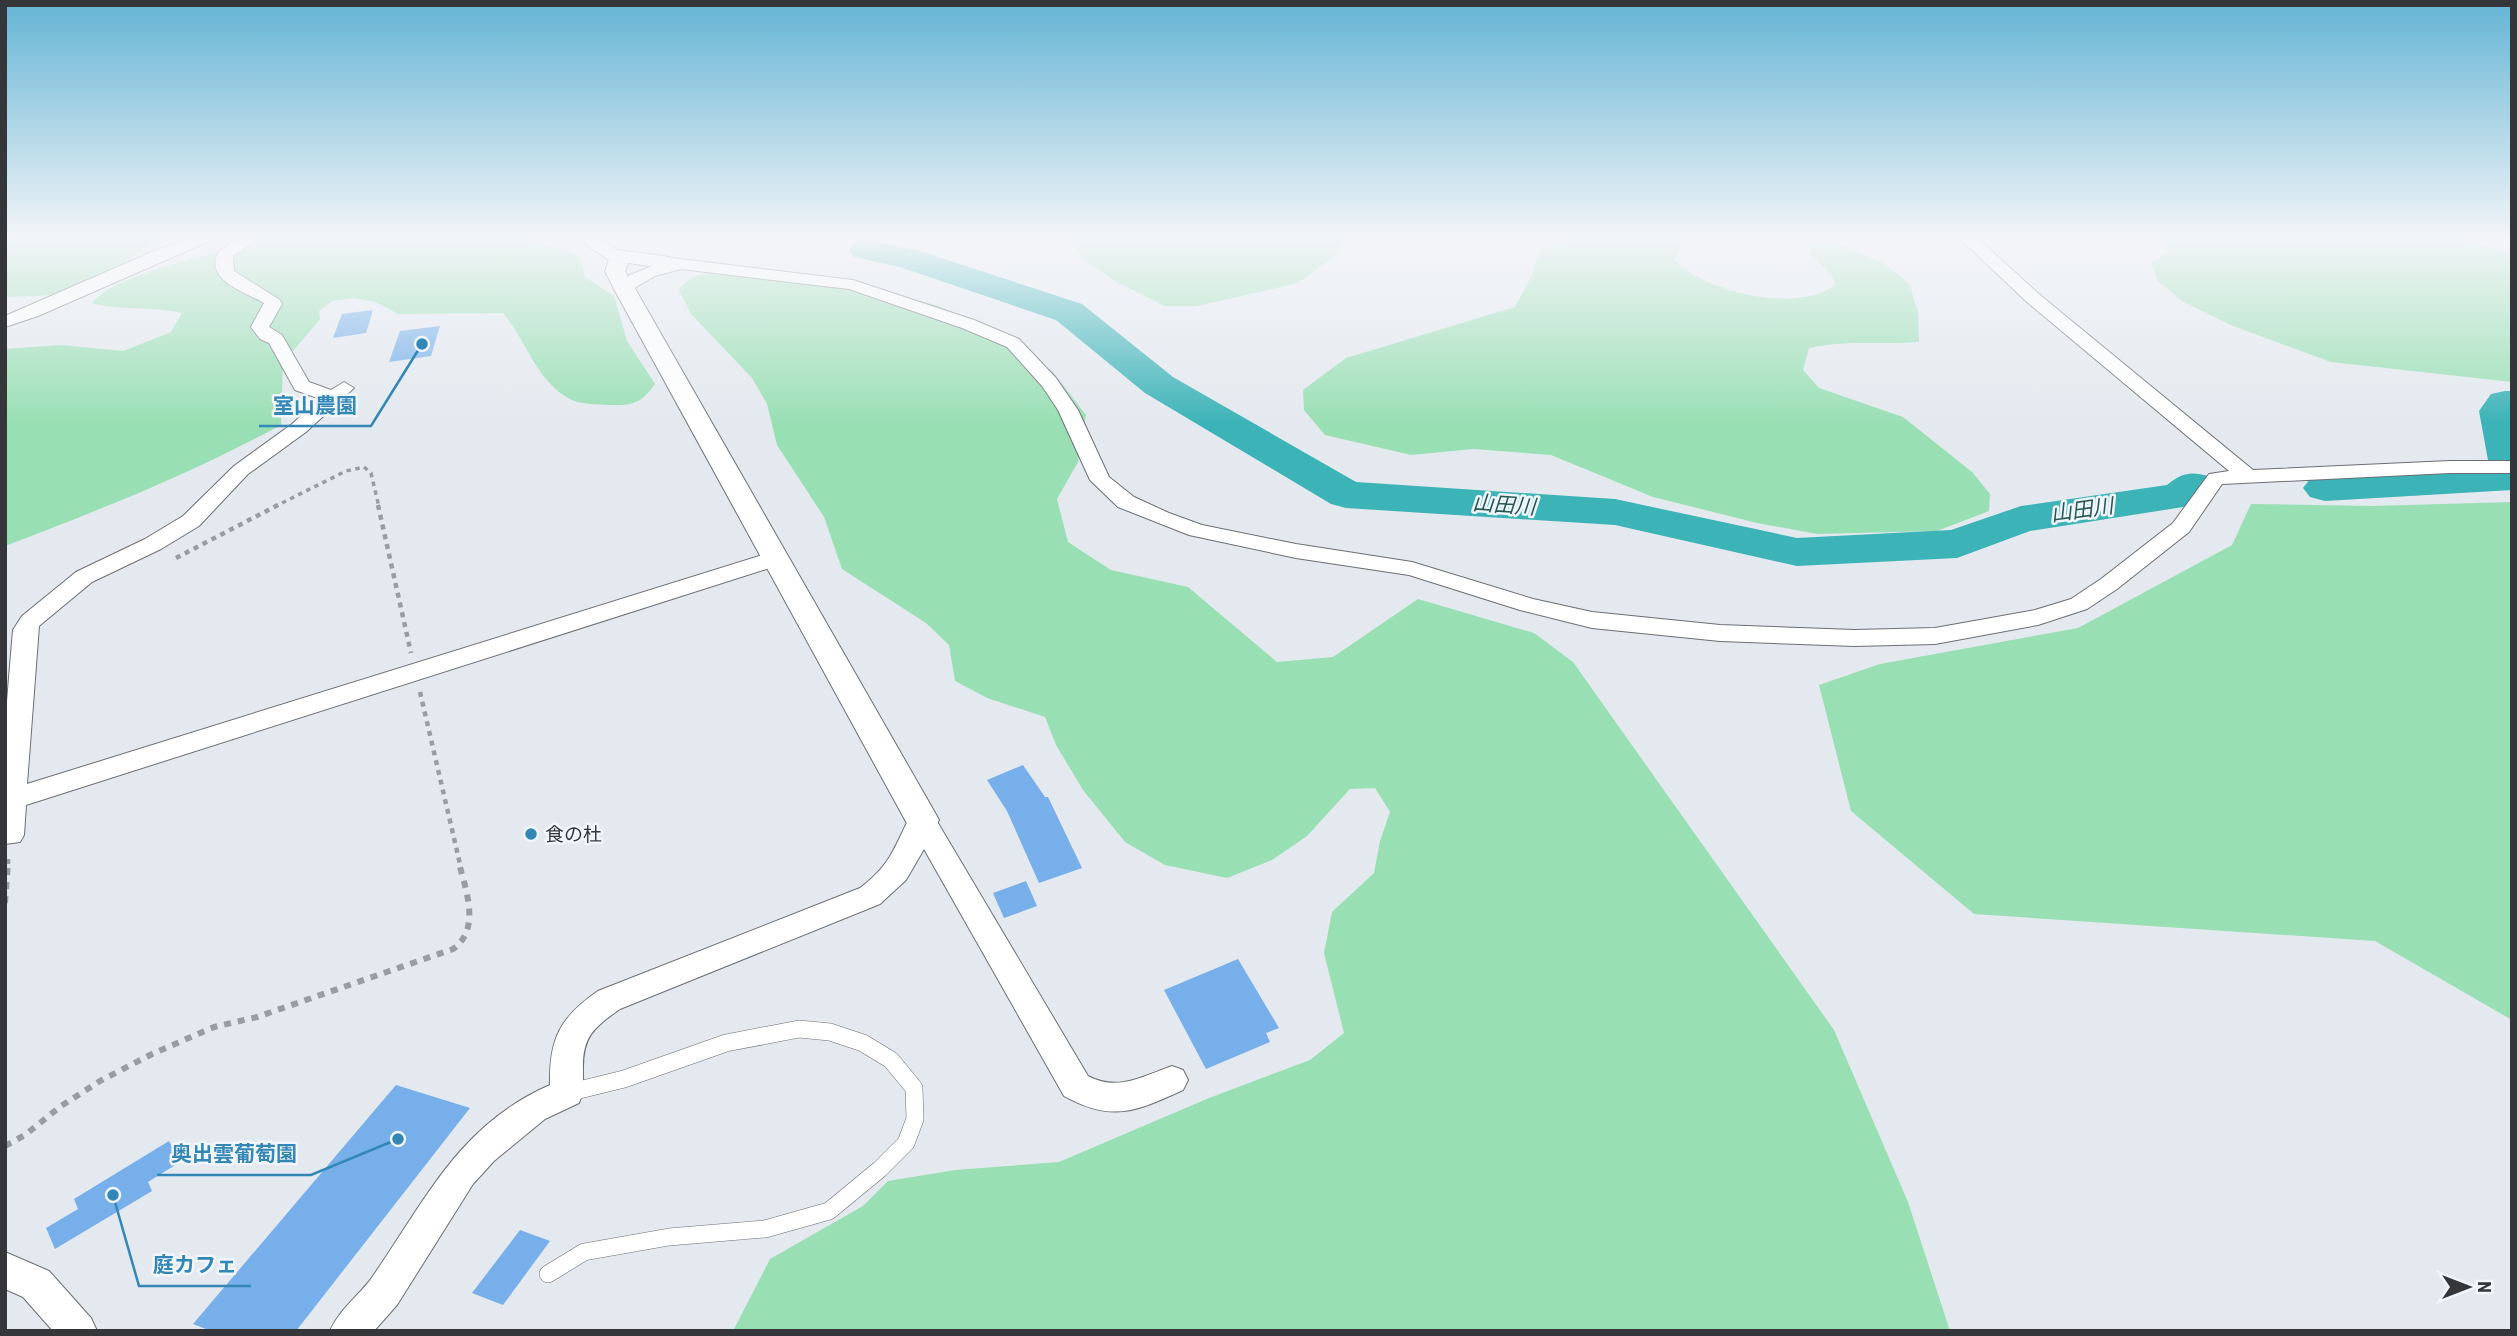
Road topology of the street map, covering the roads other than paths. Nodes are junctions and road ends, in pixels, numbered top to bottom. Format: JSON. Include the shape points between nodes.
{"nodes":[{"id":1,"x":66,"y":298,"type":"edge"},
{"id":2,"x":268,"y":298,"type":"edge"},
{"id":3,"x":629,"y":298,"type":"edge"},
{"id":4,"x":892,"y":298,"type":"edge"},
{"id":5,"x":2034,"y":298,"type":"edge"},
{"id":6,"x":5,"y":322,"type":"edge"},
{"id":7,"x":2512,"y":467,"type":"edge"},
{"id":8,"x":2246,"y":475,"type":"junction"},
{"id":9,"x":774,"y":559,"type":"junction"},
{"id":10,"x":9,"y":800,"type":"edge"},
{"id":11,"x":922,"y":820,"type":"junction"},
{"id":12,"x":10,"y":835,"type":"road end"},
{"id":13,"x":1172,"y":1080,"type":"dead end"},
{"id":14,"x":567,"y":1093,"type":"junction"},
{"id":15,"x":5,"y":1270,"type":"edge"},
{"id":16,"x":548,"y":1274,"type":"dead end"},
{"id":17,"x":78,"y":1331,"type":"edge"},
{"id":18,"x":349,"y":1331,"type":"edge"}],
"edges":[{"from":1,"to":6,"type":"street"},
{"from":2,"to":10,"type":"street","via":[[273,304],[260,327],[276,339],[302,386],[339,392],[241,470],[191,521],[83,577],[30,621],[25,630]]},
{"from":3,"to":9,"type":"street"},
{"from":4,"to":8,"type":"street","via":[[1013,343],[1068,410],[1100,480],[1126,502],[1197,530],[1412,569],[1592,620],[1720,633],[1855,638],[1935,636],[2038,617],[2079,604],[2109,584],[2181,527],[2216,478]]},
{"from":5,"to":8,"type":"street"},
{"from":7,"to":8,"type":"street"},
{"from":9,"to":10,"type":"street"},
{"from":9,"to":11,"type":"street"},
{"from":10,"to":12,"type":"street"},
{"from":11,"to":13,"type":"street","via":[[1076,1086],[1108,1101],[1129,1098]]},
{"from":11,"to":14,"type":"street","via":[[903,866],[870,896],[610,1000],[589,1013],[575,1028],[565,1055]]},
{"from":14,"to":16,"type":"lane","via":[[624,1079],[726,1043],[799,1029],[830,1032],[863,1043],[891,1060],[914,1088],[915,1119],[905,1143],[829,1211],[765,1229],[669,1237],[584,1252]]},
{"from":14,"to":18,"type":"street","via":[[533,1108],[468,1166],[384,1292]]},
{"from":15,"to":17,"type":"street","via":[[36,1284]]}]}
